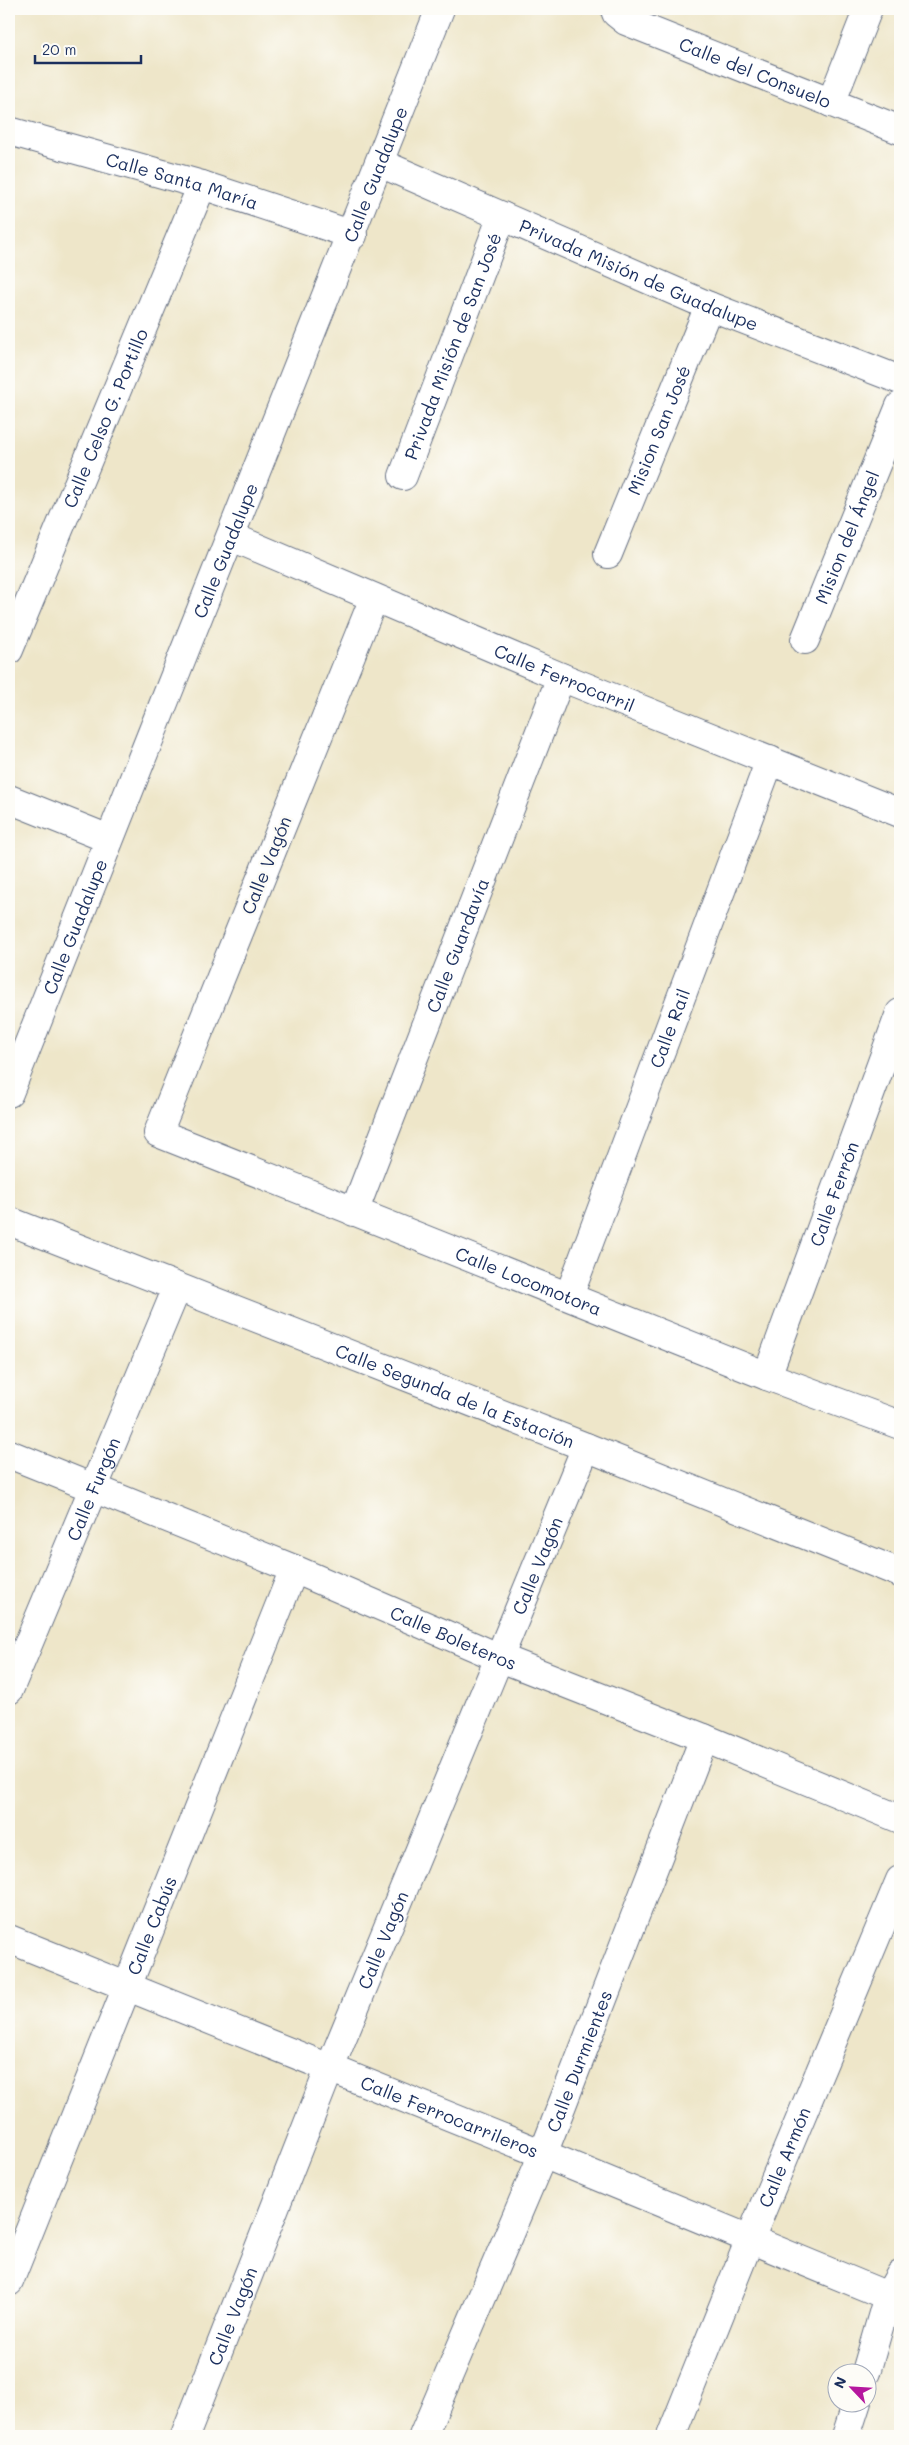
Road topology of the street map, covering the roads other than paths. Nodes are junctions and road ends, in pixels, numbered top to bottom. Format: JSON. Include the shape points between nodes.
{"nodes":[{"id":1,"x":440,"y":9,"type":"edge"},
{"id":2,"x":616,"y":9,"type":"edge"},
{"id":3,"x":868,"y":9,"type":"edge"},
{"id":4,"x":831,"y":103,"type":"junction"},
{"id":5,"x":9,"y":130,"type":"edge"},
{"id":6,"x":900,"y":130,"type":"edge"},
{"id":7,"x":380,"y":163,"type":"junction"},
{"id":8,"x":202,"y":185,"type":"junction"},
{"id":9,"x":502,"y":216,"type":"junction"},
{"id":10,"x":353,"y":235,"type":"junction"},
{"id":11,"x":709,"y":306,"type":"junction"},
{"id":12,"x":900,"y":380,"type":"edge"},
{"id":13,"x":900,"y":406,"type":"edge"},
{"id":14,"x":403,"y":476,"type":"dead end"},
{"id":15,"x":232,"y":538,"type":"junction"},
{"id":16,"x":608,"y":554,"type":"dead end"},
{"id":17,"x":374,"y":598,"type":"junction"},
{"id":18,"x":805,"y":640,"type":"dead end"},
{"id":19,"x":9,"y":650,"type":"edge"},
{"id":20,"x":562,"y":677,"type":"junction"},
{"id":21,"x":770,"y":760,"type":"junction"},
{"id":22,"x":9,"y":799,"type":"edge"},
{"id":23,"x":900,"y":813,"type":"edge"},
{"id":24,"x":109,"y":838,"type":"junction"},
{"id":25,"x":900,"y":1013,"type":"edge"},
{"id":26,"x":9,"y":1094,"type":"edge"},
{"id":27,"x":158,"y":1133,"type":"joint"},
{"id":28,"x":354,"y":1212,"type":"junction"},
{"id":29,"x":9,"y":1221,"type":"edge"},
{"id":30,"x":177,"y":1288,"type":"junction"},
{"id":31,"x":569,"y":1296,"type":"junction"},
{"id":32,"x":767,"y":1376,"type":"junction"},
{"id":33,"x":900,"y":1425,"type":"edge"},
{"id":34,"x":586,"y":1447,"type":"junction"},
{"id":35,"x":9,"y":1454,"type":"edge"},
{"id":36,"x":93,"y":1488,"type":"junction"},
{"id":37,"x":294,"y":1569,"type":"junction"},
{"id":38,"x":900,"y":1573,"type":"edge"},
{"id":39,"x":498,"y":1657,"type":"junction"},
{"id":40,"x":9,"y":1690,"type":"edge"},
{"id":41,"x":704,"y":1738,"type":"junction"},
{"id":42,"x":900,"y":1819,"type":"edge"},
{"id":43,"x":900,"y":1880,"type":"edge"},
{"id":44,"x":9,"y":1940,"type":"edge"},
{"id":45,"x":128,"y":1987,"type":"junction"},
{"id":46,"x":329,"y":2070,"type":"junction"},
{"id":47,"x":543,"y":2154,"type":"junction"},
{"id":48,"x":750,"y":2239,"type":"junction"},
{"id":49,"x":9,"y":2282,"type":"edge"},
{"id":50,"x":896,"y":2291,"type":"edge"},
{"id":51,"x":870,"y":2362,"type":"edge"},
{"id":52,"x":854,"y":2412,"type":"edge"},
{"id":53,"x":185,"y":2436,"type":"edge"},
{"id":54,"x":423,"y":2436,"type":"edge"},
{"id":55,"x":671,"y":2436,"type":"edge"},
{"id":56,"x":846,"y":2436,"type":"edge"}],
"edges":[{"from":1,"to":7,"type":"street","name":"Calle Guadalupe"},
{"from":2,"to":4,"type":"street","name":"Calle del Consuelo","via":[[616,13],[626,21]]},
{"from":3,"to":4,"type":"street"},
{"from":4,"to":6,"type":"street","name":"Calle del Consuelo"},
{"from":5,"to":8,"type":"street","name":"Calle Santa María"},
{"from":7,"to":9,"type":"street","name":"Privada Misión de Guadalupe"},
{"from":7,"to":10,"type":"street","name":"Calle Guadalupe"},
{"from":8,"to":10,"type":"street","name":"Calle Santa María"},
{"from":8,"to":19,"type":"street","name":"Calle Celso G. Portillo"},
{"from":9,"to":11,"type":"street","name":"Privada Misión de Guadalupe"},
{"from":9,"to":14,"type":"street","name":"Privada Misión de San José"},
{"from":10,"to":15,"type":"street","name":"Calle Guadalupe"},
{"from":11,"to":12,"type":"street","name":"Privada Misión de Guadalupe"},
{"from":11,"to":16,"type":"street","name":"Mision San José"},
{"from":13,"to":18,"type":"street","name":"Mision del Ángel"},
{"from":15,"to":17,"type":"street","name":"Calle Ferrocarril"},
{"from":15,"to":24,"type":"street","name":"Calle Guadalupe"},
{"from":17,"to":20,"type":"street","name":"Calle Ferrocarril"},
{"from":17,"to":27,"type":"street","name":"Calle Vagón"},
{"from":20,"to":21,"type":"street","name":"Calle Ferrocarril"},
{"from":20,"to":28,"type":"street","name":"Calle Guardavía"},
{"from":21,"to":23,"type":"street","name":"Calle Ferrocarril"},
{"from":21,"to":31,"type":"street","name":"Calle Rail"},
{"from":22,"to":24,"type":"street"},
{"from":24,"to":26,"type":"street","name":"Calle Guadalupe"},
{"from":25,"to":32,"type":"street","name":"Calle Ferrón"},
{"from":27,"to":28,"type":"street","name":"Calle Locomotora"},
{"from":28,"to":31,"type":"street","name":"Calle Locomotora"},
{"from":29,"to":30,"type":"street","name":"Calle Segunda de la Estación"},
{"from":30,"to":34,"type":"street","name":"Calle Segunda de la Estación"},
{"from":30,"to":36,"type":"street","name":"Calle Furgón"},
{"from":31,"to":32,"type":"street","name":"Calle Locomotora"},
{"from":32,"to":33,"type":"street","name":"Calle Locomotora"},
{"from":34,"to":38,"type":"street","name":"Calle Segunda de la Estación"},
{"from":34,"to":39,"type":"street","name":"Calle Vagón"},
{"from":35,"to":36,"type":"street","name":"Calle Boleteros"},
{"from":36,"to":37,"type":"street","name":"Calle Boleteros"},
{"from":36,"to":40,"type":"street","name":"Calle Furgón"},
{"from":37,"to":39,"type":"street","name":"Calle Boleteros"},
{"from":37,"to":45,"type":"street","name":"Calle Cabús"},
{"from":39,"to":41,"type":"street","name":"Calle Boleteros"},
{"from":39,"to":46,"type":"street","name":"Calle Vagón"},
{"from":41,"to":42,"type":"street","name":"Calle Boleteros"},
{"from":41,"to":47,"type":"street","name":"Calle Durmientes"},
{"from":43,"to":48,"type":"street","name":"Calle Armón"},
{"from":44,"to":45,"type":"street","name":"Calle Ferrocarrileros"},
{"from":45,"to":46,"type":"street","name":"Calle Ferrocarrileros"},
{"from":45,"to":49,"type":"street","name":"Calle Cabús"},
{"from":46,"to":47,"type":"street","name":"Calle Ferrocarrileros"},
{"from":46,"to":53,"type":"street","name":"Calle Vagón"},
{"from":47,"to":48,"type":"street","name":"Calle Ferrocarrileros"},
{"from":47,"to":54,"type":"street","name":"Calle Durmientes"},
{"from":48,"to":50,"type":"street","name":"Calle Ferrocarrileros"},
{"from":48,"to":55,"type":"street","name":"Calle Armón"},
{"from":50,"to":51,"type":"street"},
{"from":52,"to":56,"type":"street"}]}
